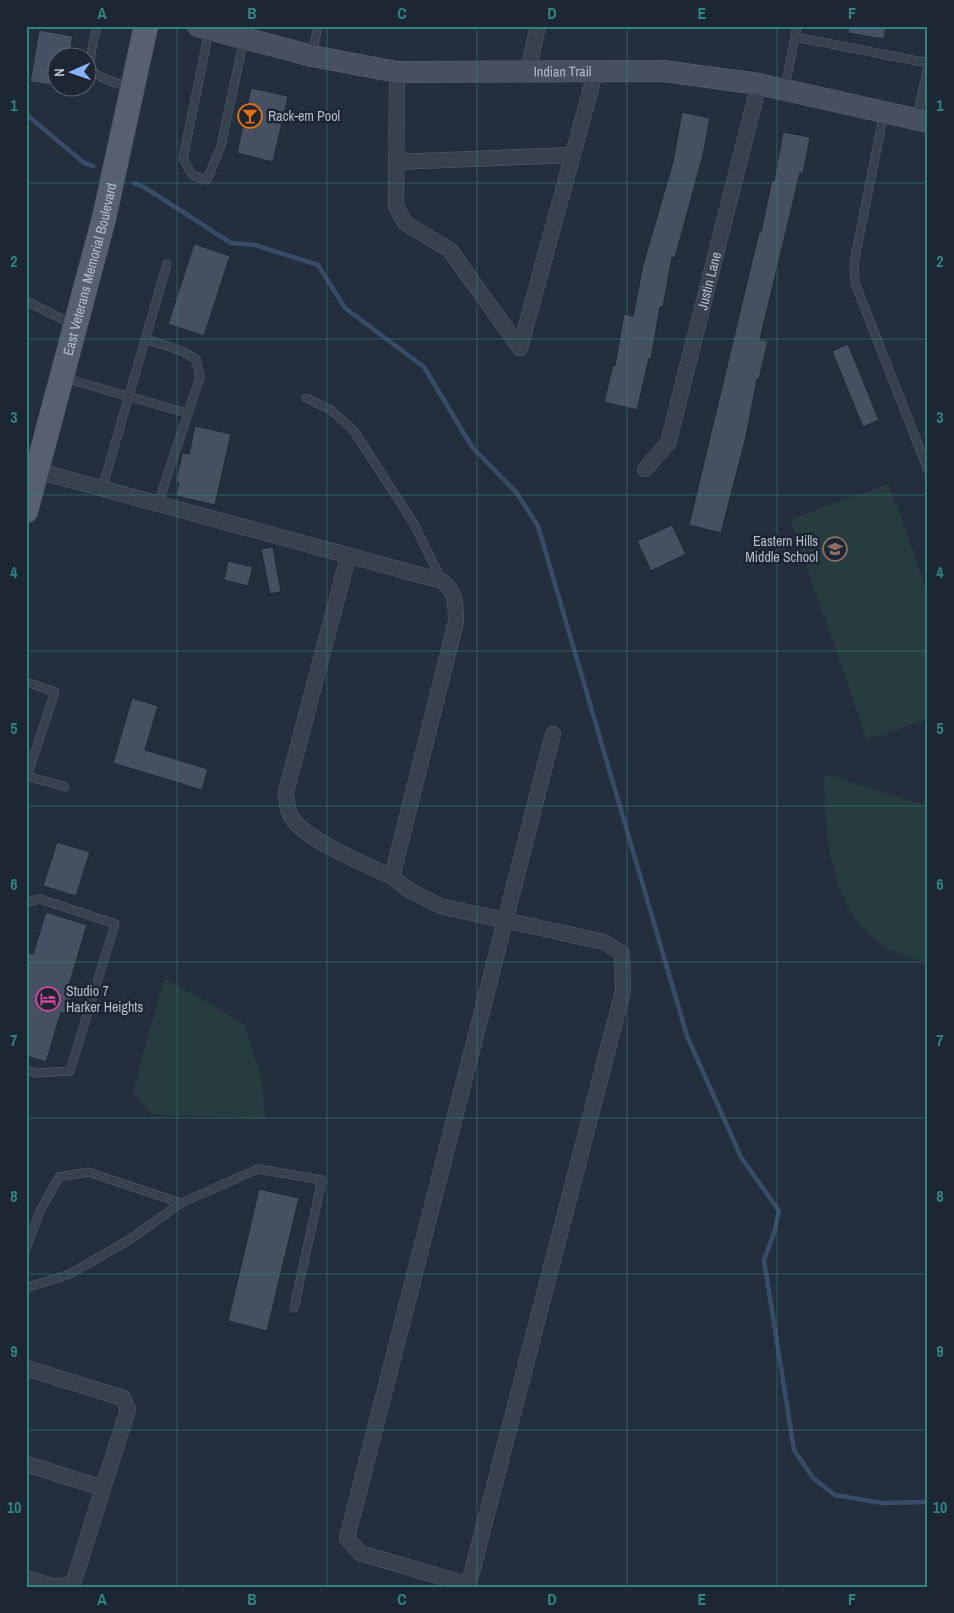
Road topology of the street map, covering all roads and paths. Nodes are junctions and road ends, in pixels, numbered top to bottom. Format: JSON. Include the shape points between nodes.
{"nodes":[{"id":1,"x":97,"y":26,"type":"edge"},
{"id":2,"x":146,"y":26,"type":"edge"},
{"id":3,"x":318,"y":26,"type":"edge"},
{"id":4,"x":538,"y":26,"type":"edge"},
{"id":5,"x":797,"y":26,"type":"edge"},
{"id":6,"x":204,"y":28,"type":"edge"},
{"id":7,"x":236,"y":33,"type":"edge"},
{"id":8,"x":795,"y":37,"type":"junction"},
{"id":9,"x":312,"y":56,"type":"junction"},
{"id":10,"x":928,"y":63,"type":"edge"},
{"id":11,"x":928,"y":67,"type":"edge"},
{"id":12,"x":596,"y":70,"type":"junction"},
{"id":13,"x":397,"y":72,"type":"junction"},
{"id":14,"x":528,"y":72,"type":"junction"},
{"id":15,"x":759,"y":84,"type":"junction"},
{"id":16,"x":133,"y":88,"type":"junction"},
{"id":17,"x":784,"y":90,"type":"junction"},
{"id":18,"x":884,"y":113,"type":"junction"},
{"id":19,"x":922,"y":120,"type":"edge"},
{"id":20,"x":572,"y":155,"type":"junction"},
{"id":21,"x":396,"y":162,"type":"junction"},
{"id":22,"x":167,"y":264,"type":"dead end"},
{"id":23,"x":26,"y":301,"type":"edge"},
{"id":24,"x":76,"y":326,"type":"junction"},
{"id":25,"x":146,"y":339,"type":"junction"},
{"id":26,"x":62,"y":377,"type":"junction"},
{"id":27,"x":128,"y":398,"type":"junction"},
{"id":28,"x":306,"y":398,"type":"dead end"},
{"id":29,"x":187,"y":413,"type":"junction"},
{"id":30,"x":645,"y":469,"type":"dead end"},
{"id":31,"x":928,"y":470,"type":"edge"},
{"id":32,"x":38,"y":471,"type":"junction"},
{"id":33,"x":102,"y":489,"type":"junction"},
{"id":34,"x":27,"y":503,"type":"edge"},
{"id":35,"x":158,"y":504,"type":"junction"},
{"id":36,"x":348,"y":557,"type":"junction"},
{"id":37,"x":442,"y":581,"type":"junction"},
{"id":38,"x":26,"y":682,"type":"edge"},
{"id":39,"x":553,"y":734,"type":"dead end"},
{"id":40,"x":27,"y":778,"type":"edge"},
{"id":41,"x":65,"y":787,"type":"dead end"},
{"id":42,"x":392,"y":877,"type":"junction"},
{"id":43,"x":26,"y":902,"type":"edge"},
{"id":44,"x":506,"y":921,"type":"junction"},
{"id":45,"x":26,"y":1070,"type":"edge"},
{"id":46,"x":180,"y":1203,"type":"junction"},
{"id":47,"x":26,"y":1249,"type":"edge"},
{"id":48,"x":26,"y":1288,"type":"edge"},
{"id":49,"x":294,"y":1308,"type":"dead end"},
{"id":50,"x":26,"y":1368,"type":"edge"},
{"id":51,"x":26,"y":1464,"type":"edge"},
{"id":52,"x":103,"y":1488,"type":"junction"},
{"id":53,"x":26,"y":1578,"type":"edge"},
{"id":54,"x":468,"y":1586,"type":"edge"}],
"edges":[{"from":1,"to":16,"type":"lane","via":[[89,62],[92,72],[100,78]]},
{"from":2,"to":16,"type":"main road","name":"East Veterans Memorial Boulevard"},
{"from":3,"to":9,"type":"lane"},
{"from":4,"to":14,"type":"street"},
{"from":5,"to":8,"type":"lane"},
{"from":6,"to":7,"type":"street","name":"Indian Trail"},
{"from":6,"to":7,"type":"lane","via":[[183,158],[192,175],[207,180],[221,146]]},
{"from":7,"to":9,"type":"street","name":"Indian Trail"},
{"from":8,"to":10,"type":"lane"},
{"from":8,"to":17,"type":"lane"},
{"from":9,"to":13,"type":"street","name":"Indian Trail"},
{"from":11,"to":19,"type":"lane"},
{"from":12,"to":14,"type":"street","name":"Indian Trail"},
{"from":12,"to":15,"type":"street","name":"Indian Trail","via":[[663,71]]},
{"from":12,"to":20,"type":"street"},
{"from":13,"to":14,"type":"street","name":"Indian Trail"},
{"from":13,"to":21,"type":"street"},
{"from":15,"to":17,"type":"street","name":"Indian Trail"},
{"from":15,"to":30,"type":"street","name":"Justin Lane","via":[[668,443]]},
{"from":16,"to":24,"type":"main road","name":"East Veterans Memorial Boulevard"},
{"from":17,"to":18,"type":"street","name":"Indian Trail"},
{"from":18,"to":19,"type":"street","name":"Indian Trail"},
{"from":18,"to":31,"type":"lane","via":[[854,262],[855,283]]},
{"from":20,"to":21,"type":"street"},
{"from":20,"to":21,"type":"street","via":[[520,348],[450,250],[405,223],[396,206]]},
{"from":22,"to":25,"type":"lane"},
{"from":23,"to":24,"type":"lane"},
{"from":24,"to":26,"type":"main road","name":"East Veterans Memorial Boulevard"},
{"from":25,"to":27,"type":"lane"},
{"from":25,"to":29,"type":"lane","via":[[182,350],[196,359],[200,377]]},
{"from":26,"to":27,"type":"lane"},
{"from":26,"to":32,"type":"main road","name":"East Veterans Memorial Boulevard"},
{"from":27,"to":29,"type":"lane"},
{"from":27,"to":33,"type":"lane"},
{"from":28,"to":37,"type":"lane","via":[[331,410],[354,431],[414,524]]},
{"from":29,"to":35,"type":"lane"},
{"from":32,"to":33,"type":"street"},
{"from":32,"to":34,"type":"main road","name":"East Veterans Memorial Boulevard"},
{"from":33,"to":35,"type":"street"},
{"from":35,"to":36,"type":"street"},
{"from":36,"to":37,"type":"street"},
{"from":36,"to":42,"type":"street","via":[[286,792],[287,806],[294,821],[306,832]]},
{"from":37,"to":42,"type":"street","via":[[456,601],[456,622]]},
{"from":38,"to":40,"type":"lane","via":[[55,692]]},
{"from":39,"to":44,"type":"street"},
{"from":40,"to":41,"type":"lane"},
{"from":42,"to":44,"type":"street","via":[[440,906]]},
{"from":43,"to":45,"type":"lane","via":[[40,899],[115,924],[70,1071],[37,1073]]},
{"from":44,"to":54,"type":"street","via":[[346,1538],[360,1554]]},
{"from":44,"to":54,"type":"street","via":[[604,942],[622,953],[623,991]]},
{"from":46,"to":47,"type":"lane","via":[[88,1172],[59,1177],[41,1209]]},
{"from":46,"to":48,"type":"lane","via":[[129,1240],[70,1274]]},
{"from":46,"to":49,"type":"lane","via":[[258,1169],[322,1180]]},
{"from":50,"to":52,"type":"street","via":[[123,1398],[128,1409]]},
{"from":51,"to":52,"type":"street"},
{"from":52,"to":53,"type":"street","via":[[72,1584],[55,1587]]}]}
